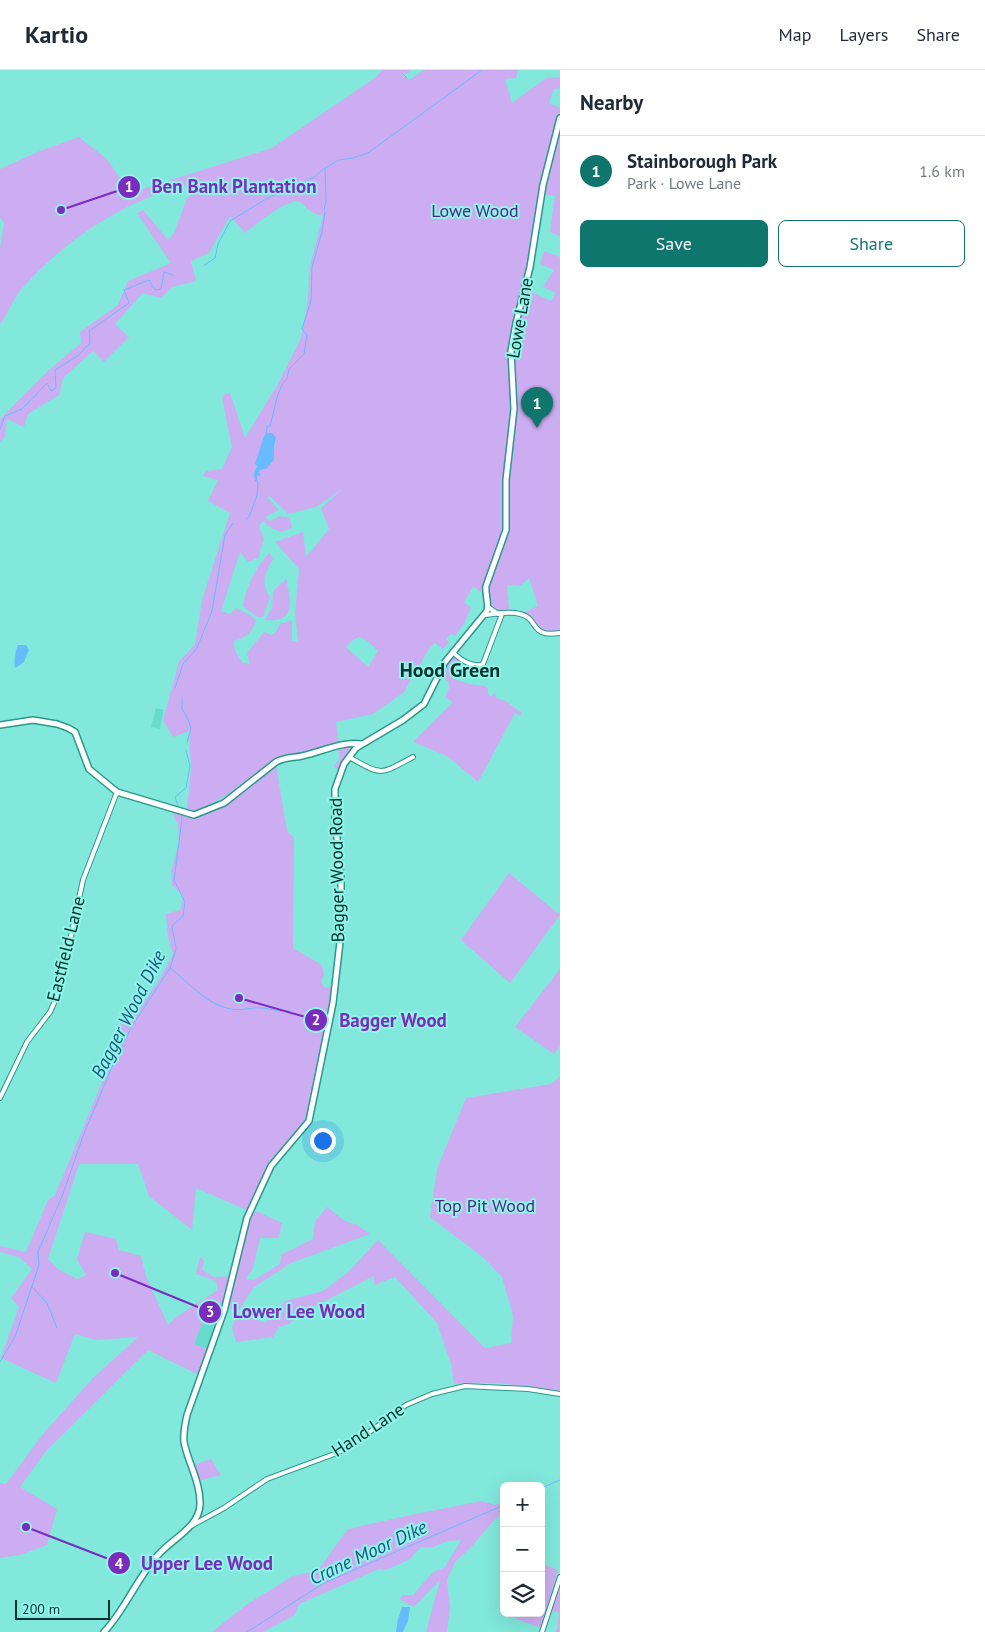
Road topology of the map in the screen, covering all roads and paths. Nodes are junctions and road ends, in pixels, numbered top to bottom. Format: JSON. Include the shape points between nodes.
{"nodes":[{"id":1,"x":560,"y":118,"type":"edge"},
{"id":2,"x":488,"y":607,"type":"junction"},
{"id":3,"x":500,"y":614,"type":"junction"},
{"id":4,"x":484,"y":615,"type":"junction"},
{"id":5,"x":560,"y":633,"type":"edge"},
{"id":6,"x":453,"y":652,"type":"junction"},
{"id":7,"x":0,"y":725,"type":"edge"},
{"id":8,"x":361,"y":744,"type":"junction"},
{"id":9,"x":349,"y":757,"type":"junction"},
{"id":10,"x":413,"y":757,"type":"dead end"},
{"id":11,"x":117,"y":792,"type":"junction"},
{"id":12,"x":0,"y":1098,"type":"edge"},
{"id":13,"x":560,"y":1394,"type":"edge"},
{"id":14,"x":199,"y":1509,"type":"junction"},
{"id":15,"x":210,"y":1516,"type":"junction"},
{"id":16,"x":189,"y":1527,"type":"junction"},
{"id":17,"x":560,"y":1577,"type":"edge"},
{"id":18,"x":104,"y":1632,"type":"edge"},
{"id":19,"x":542,"y":1632,"type":"edge"}],
"edges":[{"from":1,"to":2,"type":"street","name":"Lowe Lane","via":[[513,342],[514,409],[506,480],[506,530],[488,581],[485,594]]},
{"from":2,"to":3,"type":"street"},
{"from":2,"to":4,"type":"street"},
{"from":3,"to":4,"type":"street"},
{"from":3,"to":5,"type":"street","via":[[520,614],[528,617],[540,632]]},
{"from":3,"to":6,"type":"street","via":[[483,664],[461,660]]},
{"from":4,"to":6,"type":"street"},
{"from":6,"to":8,"type":"street","via":[[424,704]]},
{"from":7,"to":11,"type":"street","via":[[32,720],[58,724],[75,732],[90,769]]},
{"from":8,"to":9,"type":"street","name":"Bagger Wood Road"},
{"from":8,"to":11,"type":"street","via":[[283,758],[224,803],[194,815]]},
{"from":9,"to":10,"type":"street","via":[[378,772]]},
{"from":9,"to":14,"type":"street","name":"Bagger Wood Road","via":[[334,795],[341,878],[341,933],[333,1003],[309,1121],[270,1166],[247,1218],[224,1311],[184,1428],[184,1442],[197,1482]]},
{"from":11,"to":12,"type":"street","name":"Eastfield Lane","via":[[84,880],[59,992],[50,1012],[26,1042]]},
{"from":13,"to":15,"type":"street","name":"Hand Lane","via":[[465,1386],[432,1394],[406,1405],[352,1445],[267,1480]]},
{"from":14,"to":15,"type":"street"},
{"from":14,"to":16,"type":"street"},
{"from":15,"to":16,"type":"street","name":"Hand Lane"},
{"from":16,"to":18,"type":"street","via":[[150,1564]]},
{"from":17,"to":19,"type":"street"}]}
